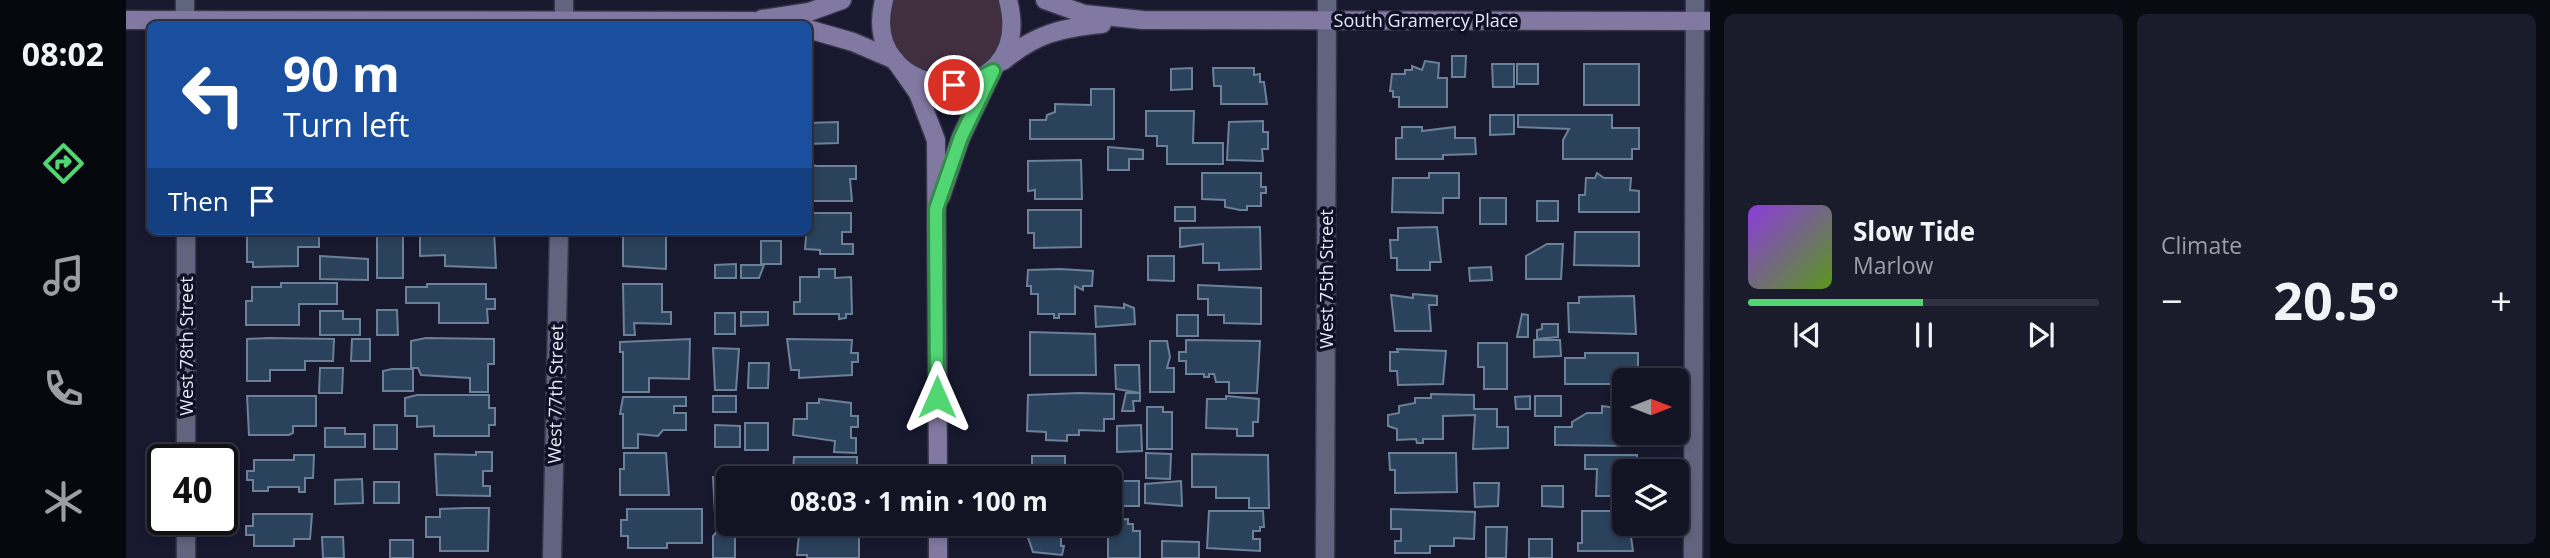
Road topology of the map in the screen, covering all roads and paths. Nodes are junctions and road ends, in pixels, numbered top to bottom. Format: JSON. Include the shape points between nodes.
{"nodes":[{"id":1,"x":186,"y":0,"type":"edge"},
{"id":2,"x":564,"y":0,"type":"edge"},
{"id":3,"x":842,"y":0,"type":"edge"},
{"id":4,"x":884,"y":0,"type":"edge"},
{"id":5,"x":1008,"y":0,"type":"edge"},
{"id":6,"x":1045,"y":0,"type":"edge"},
{"id":7,"x":1327,"y":0,"type":"edge"},
{"id":8,"x":1695,"y":0,"type":"edge"},
{"id":9,"x":126,"y":20,"type":"edge"},
{"id":10,"x":1143,"y":20,"type":"junction"},
{"id":11,"x":1327,"y":20,"type":"junction"},
{"id":12,"x":156,"y":21,"type":"edge"},
{"id":13,"x":186,"y":21,"type":"edge"},
{"id":14,"x":564,"y":21,"type":"edge"},
{"id":15,"x":752,"y":21,"type":"edge"},
{"id":16,"x":1702,"y":21,"type":"edge"},
{"id":17,"x":812,"y":30,"type":"edge"},
{"id":18,"x":896,"y":61,"type":"junction"},
{"id":19,"x":994,"y":69,"type":"junction"},
{"id":20,"x":936,"y":209,"type":"junction"},
{"id":21,"x":186,"y":235,"type":"edge"},
{"id":22,"x":559,"y":235,"type":"edge"},
{"id":23,"x":186,"y":444,"type":"edge"},
{"id":24,"x":938,"y":466,"type":"edge"},
{"id":25,"x":186,"y":535,"type":"edge"},
{"id":26,"x":938,"y":536,"type":"edge"},
{"id":27,"x":186,"y":558,"type":"edge"},
{"id":28,"x":552,"y":558,"type":"edge"},
{"id":29,"x":938,"y":558,"type":"edge"},
{"id":30,"x":1325,"y":558,"type":"edge"},
{"id":31,"x":1693,"y":558,"type":"edge"}],
"edges":[{"from":1,"to":13,"type":"street"},
{"from":2,"to":14,"type":"street"},
{"from":3,"to":15,"type":"street","via":[[809,12]]},
{"from":4,"to":18,"type":"street","via":[[880,16],[884,41]]},
{"from":5,"to":19,"type":"street","via":[[1012,14],[1009,45]]},
{"from":6,"to":10,"type":"street","name":"South Gramercy Place","via":[[1084,14]]},
{"from":7,"to":11,"type":"street","name":"West 75th Street"},
{"from":8,"to":16,"type":"street"},
{"from":9,"to":12,"type":"street"},
{"from":10,"to":11,"type":"street","name":"South Gramercy Place"},
{"from":10,"to":19,"type":"street","name":"South Gramercy Place","via":[[1065,27],[1026,42]]},
{"from":11,"to":16,"type":"street","name":"South Gramercy Place"},
{"from":11,"to":30,"type":"street","name":"West 75th Street"},
{"from":16,"to":31,"type":"street"},
{"from":17,"to":18,"type":"street"},
{"from":18,"to":19,"type":"street","via":[[913,77],[939,86],[970,83]]},
{"from":18,"to":20,"type":"street","via":[[918,93],[936,140]]},
{"from":19,"to":20,"type":"street","via":[[961,137]]},
{"from":20,"to":24,"type":"street"},
{"from":21,"to":23,"type":"street","name":"West 78th Street"},
{"from":22,"to":28,"type":"street","name":"West 77th Street"},
{"from":25,"to":27,"type":"street"},
{"from":26,"to":29,"type":"street"}]}
